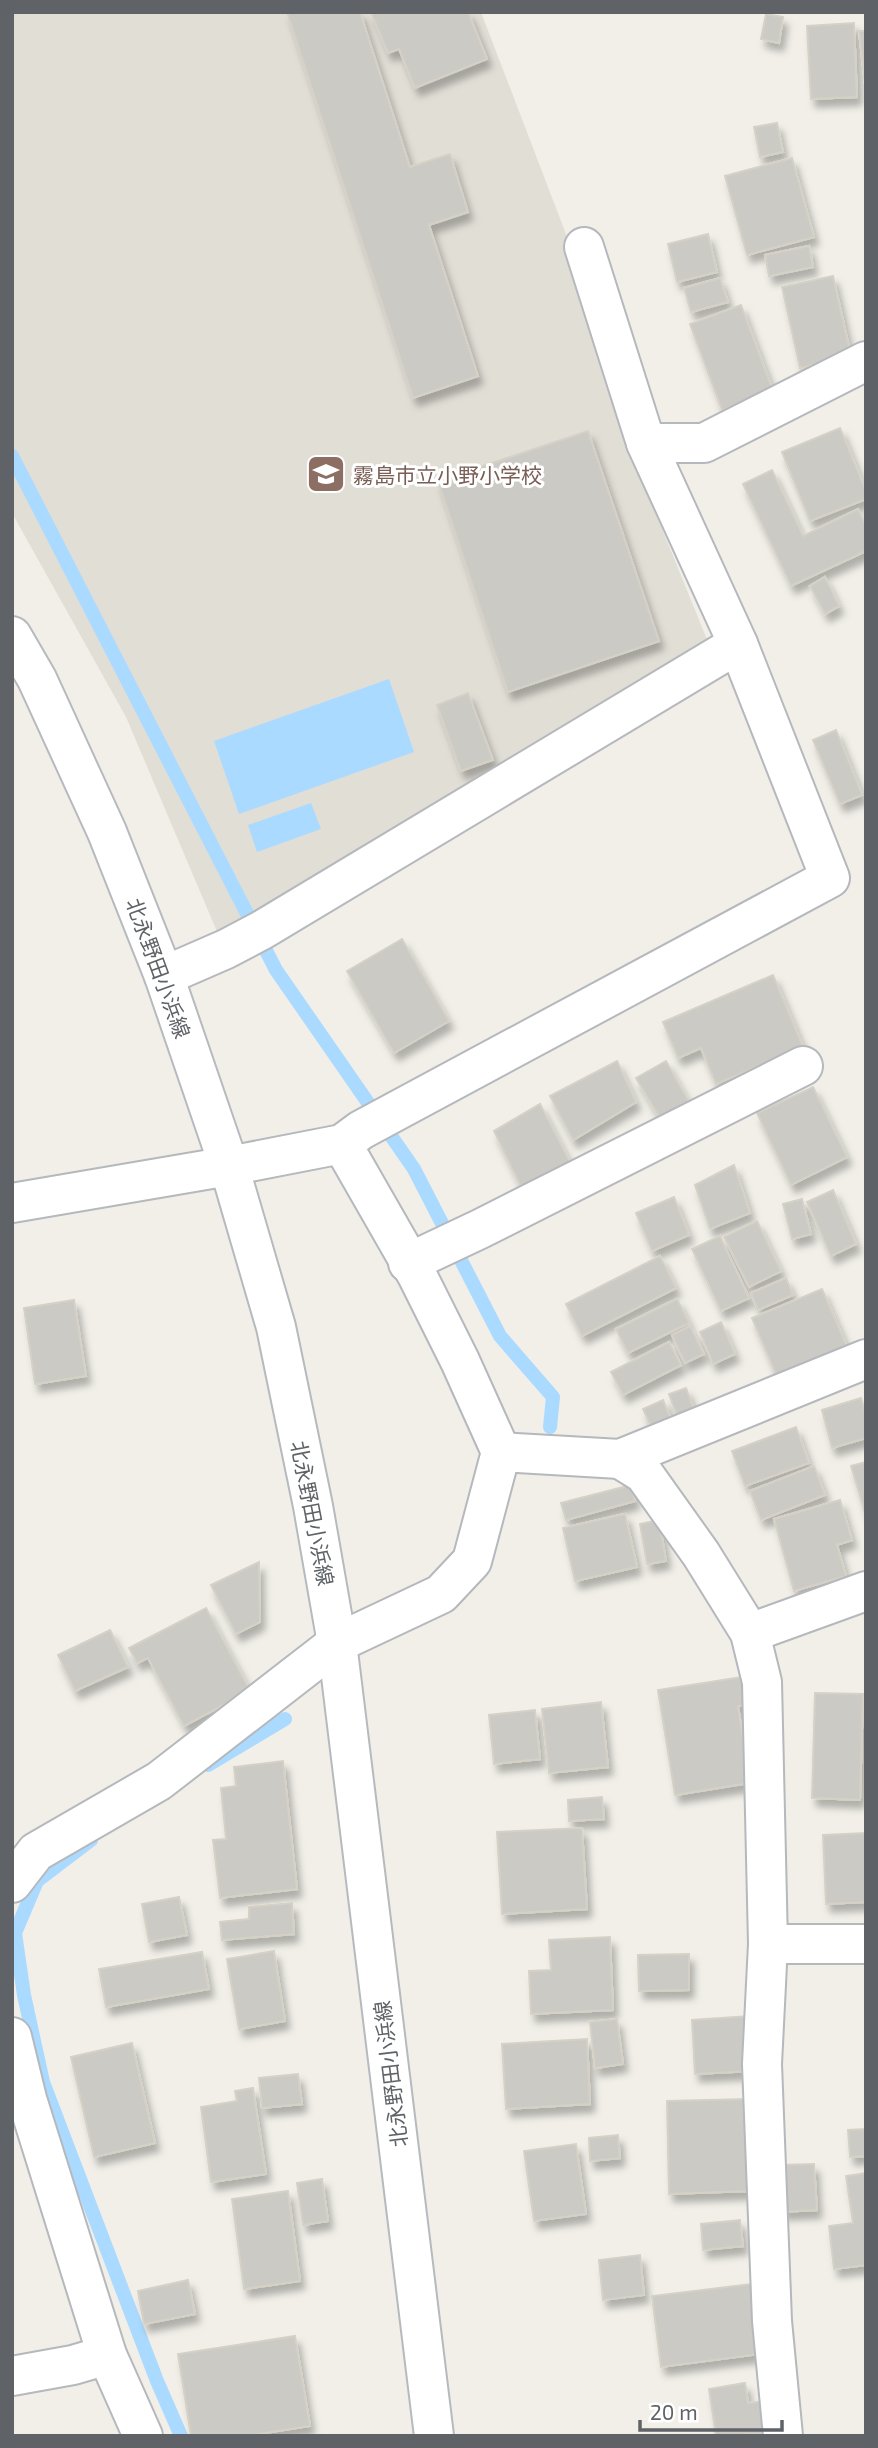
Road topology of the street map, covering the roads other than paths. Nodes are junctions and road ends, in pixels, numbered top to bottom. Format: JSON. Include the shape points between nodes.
{"nodes":[{"id":1,"x":584,"y":247,"type":"dead end"},
{"id":2,"x":866,"y":360,"type":"edge"},
{"id":3,"x":646,"y":443,"type":"junction"},
{"id":4,"x":12,"y":636,"type":"edge"},
{"id":5,"x":738,"y":644,"type":"junction"},
{"id":6,"x":164,"y":976,"type":"junction"},
{"id":7,"x":803,"y":1066,"type":"dead end"},
{"id":8,"x":351,"y":1137,"type":"junction"},
{"id":9,"x":229,"y":1166,"type":"junction"},
{"id":10,"x":12,"y":1203,"type":"edge"},
{"id":11,"x":417,"y":1258,"type":"junction"},
{"id":12,"x":866,"y":1359,"type":"edge"},
{"id":13,"x":501,"y":1452,"type":"junction"},
{"id":14,"x":612,"y":1458,"type":"junction"},
{"id":15,"x":866,"y":1591,"type":"edge"},
{"id":16,"x":750,"y":1633,"type":"junction"},
{"id":17,"x":337,"y":1643,"type":"junction"},
{"id":18,"x":12,"y":1883,"type":"edge"},
{"id":19,"x":768,"y":1944,"type":"junction"},
{"id":20,"x":866,"y":1944,"type":"edge"},
{"id":21,"x":12,"y":2037,"type":"edge"},
{"id":22,"x":107,"y":2355,"type":"junction"},
{"id":23,"x":12,"y":2376,"type":"edge"},
{"id":24,"x":143,"y":2436,"type":"edge"},
{"id":25,"x":434,"y":2436,"type":"edge"},
{"id":26,"x":783,"y":2436,"type":"edge"}],
"edges":[{"from":1,"to":3,"type":"street"},
{"from":2,"to":3,"type":"street","via":[[704,443]]},
{"from":3,"to":5,"type":"street"},
{"from":4,"to":6,"type":"street","name":"北永野田小浜線","via":[[37,679],[107,832]]},
{"from":5,"to":6,"type":"street","via":[[262,930]]},
{"from":5,"to":8,"type":"street","via":[[830,878]]},
{"from":6,"to":9,"type":"street","name":"北永野田小浜線"},
{"from":7,"to":11,"type":"street"},
{"from":8,"to":9,"type":"street"},
{"from":8,"to":11,"type":"street"},
{"from":9,"to":10,"type":"street"},
{"from":9,"to":17,"type":"street","name":"北永野田小浜線","via":[[276,1328]]},
{"from":11,"to":13,"type":"street","via":[[417,1275]]},
{"from":12,"to":14,"type":"street"},
{"from":13,"to":14,"type":"street"},
{"from":13,"to":17,"type":"street","via":[[472,1561],[441,1594]]},
{"from":14,"to":16,"type":"street","via":[[644,1474]]},
{"from":15,"to":16,"type":"street"},
{"from":16,"to":19,"type":"street","via":[[762,1682]]},
{"from":17,"to":18,"type":"street","via":[[159,1781],[36,1852]]},
{"from":17,"to":25,"type":"street","name":"北永野田小浜線"},
{"from":19,"to":20,"type":"street"},
{"from":19,"to":26,"type":"street","via":[[762,2064],[772,2321]]},
{"from":21,"to":22,"type":"street"},
{"from":22,"to":23,"type":"street"},
{"from":22,"to":24,"type":"street"}]}
